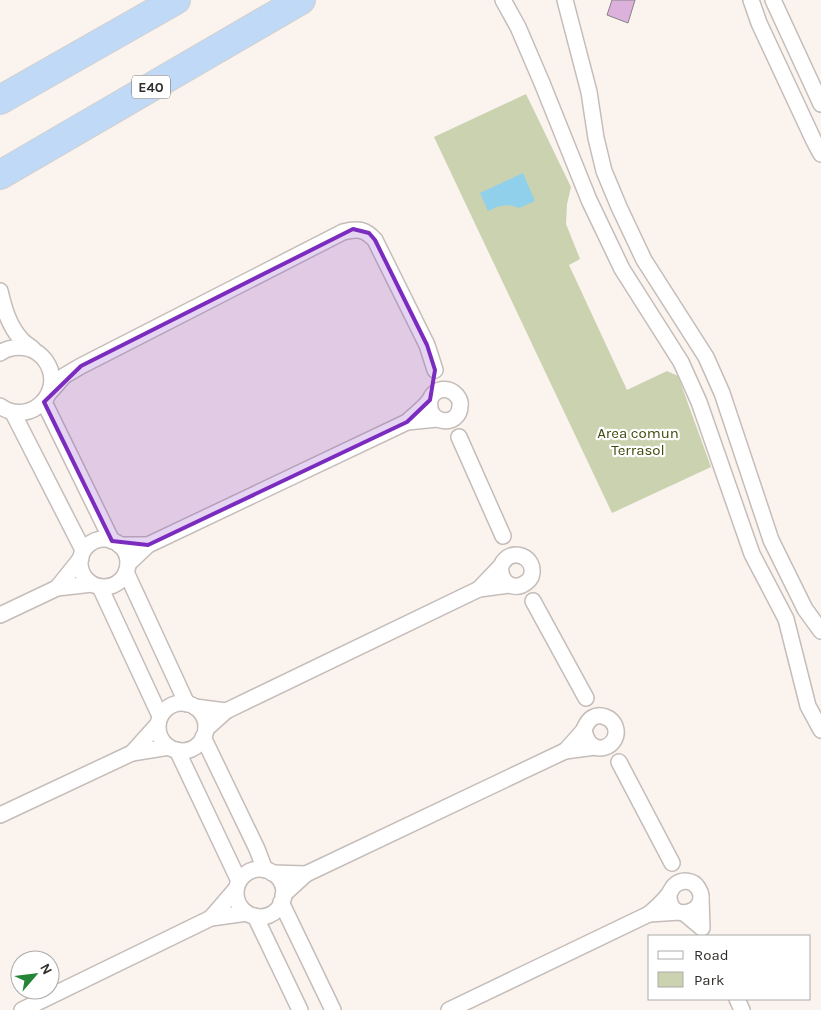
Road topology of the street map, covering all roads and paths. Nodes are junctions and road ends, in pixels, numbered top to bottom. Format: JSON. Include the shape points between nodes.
{"nodes":[{"id":1,"x":176,"y":0,"type":"edge"},
{"id":2,"x":301,"y":0,"type":"edge"},
{"id":3,"x":503,"y":0,"type":"edge"},
{"id":4,"x":565,"y":0,"type":"edge"},
{"id":5,"x":751,"y":0,"type":"edge"},
{"id":6,"x":773,"y":0,"type":"edge"},
{"id":7,"x":0,"y":100,"type":"edge"},
{"id":8,"x":821,"y":104,"type":"edge"},
{"id":9,"x":821,"y":154,"type":"edge"},
{"id":10,"x":0,"y":175,"type":"edge"},
{"id":11,"x":613,"y":191,"type":"junction"},
{"id":12,"x":589,"y":200,"type":"junction"},
{"id":13,"x":0,"y":291,"type":"edge"},
{"id":14,"x":0,"y":353,"type":"edge"},
{"id":15,"x":38,"y":353,"type":"junction"},
{"id":16,"x":81,"y":366,"type":"junction"},
{"id":17,"x":435,"y":370,"type":"junction"},
{"id":18,"x":47,"y":397,"type":"junction"},
{"id":19,"x":431,"y":398,"type":"junction"},
{"id":20,"x":458,"y":400,"type":"junction"},
{"id":21,"x":4,"y":409,"type":"edge"},
{"id":22,"x":440,"y":420,"type":"junction"},
{"id":23,"x":406,"y":422,"type":"junction"},
{"id":24,"x":459,"y":437,"type":"junction"},
{"id":25,"x":503,"y":536,"type":"junction"},
{"id":26,"x":116,"y":543,"type":"junction"},
{"id":27,"x":148,"y":545,"type":"junction"},
{"id":28,"x":82,"y":554,"type":"junction"},
{"id":29,"x":502,"y":564,"type":"junction"},
{"id":30,"x":529,"y":564,"type":"junction"},
{"id":31,"x":127,"y":568,"type":"junction"},
{"id":32,"x":96,"y":585,"type":"junction"},
{"id":33,"x":512,"y":586,"type":"junction"},
{"id":34,"x":57,"y":588,"type":"junction"},
{"id":35,"x":479,"y":590,"type":"junction"},
{"id":36,"x":533,"y":601,"type":"junction"},
{"id":37,"x":805,"y":610,"type":"junction"},
{"id":38,"x":0,"y":615,"type":"edge"},
{"id":39,"x":786,"y":619,"type":"junction"},
{"id":40,"x":821,"y":631,"type":"edge"},
{"id":41,"x":586,"y":698,"type":"junction"},
{"id":42,"x":191,"y":705,"type":"junction"},
{"id":43,"x":226,"y":711,"type":"junction"},
{"id":44,"x":159,"y":720,"type":"junction"},
{"id":45,"x":612,"y":725,"type":"junction"},
{"id":46,"x":585,"y":727,"type":"junction"},
{"id":47,"x":821,"y":730,"type":"edge"},
{"id":48,"x":204,"y":733,"type":"junction"},
{"id":49,"x":598,"y":748,"type":"junction"},
{"id":50,"x":173,"y":749,"type":"junction"},
{"id":51,"x":565,"y":752,"type":"junction"},
{"id":52,"x":132,"y":753,"type":"junction"},
{"id":53,"x":619,"y":762,"type":"junction"},
{"id":54,"x":0,"y":816,"type":"edge"},
{"id":55,"x":672,"y":863,"type":"junction"},
{"id":56,"x":269,"y":871,"type":"junction"},
{"id":57,"x":306,"y":874,"type":"junction"},
{"id":58,"x":237,"y":885,"type":"junction"},
{"id":59,"x":698,"y":890,"type":"junction"},
{"id":60,"x":671,"y":891,"type":"junction"},
{"id":61,"x":282,"y":898,"type":"junction"},
{"id":62,"x":682,"y":912,"type":"junction"},
{"id":63,"x":649,"y":914,"type":"junction"},
{"id":64,"x":251,"y":915,"type":"junction"},
{"id":65,"x":211,"y":918,"type":"junction"},
{"id":66,"x":704,"y":932,"type":"edge"},
{"id":67,"x":22,"y":1010,"type":"edge"},
{"id":68,"x":300,"y":1010,"type":"edge"},
{"id":69,"x":333,"y":1010,"type":"edge"},
{"id":70,"x":449,"y":1010,"type":"edge"}],
"edges":[{"from":1,"to":7,"type":"highway"},
{"from":2,"to":10,"type":"highway","number":"E40"},
{"from":3,"to":12,"type":"street","via":[[518,27]]},
{"from":4,"to":11,"type":"street","via":[[589,92],[604,171]]},
{"from":5,"to":9,"type":"street"},
{"from":6,"to":8,"type":"street"},
{"from":11,"to":12,"type":"street"},
{"from":11,"to":37,"type":"street","via":[[644,260],[706,357],[722,393],[771,540]]},
{"from":12,"to":39,"type":"street","via":[[622,269],[681,362],[699,402],[752,554]]},
{"from":13,"to":15,"type":"street","via":[[12,325],[21,339]]},
{"from":14,"to":15,"type":"street","via":[[13,347],[24,347]]},
{"from":15,"to":16,"type":"street","via":[[60,366]]},
{"from":15,"to":18,"type":"street","via":[[52,374]]},
{"from":16,"to":17,"type":"street","via":[[343,232],[353,230],[369,233],[375,240],[427,345]]},
{"from":16,"to":18,"type":"street","via":[[64,376]]},
{"from":17,"to":19,"type":"street"},
{"from":17,"to":20,"type":"street"},
{"from":18,"to":21,"type":"street","via":[[35,409],[24,413]]},
{"from":18,"to":26,"type":"street"},
{"from":19,"to":20,"type":"street","via":[[436,392],[446,389]]},
{"from":19,"to":22,"type":"street","via":[[430,411]]},
{"from":19,"to":23,"type":"street"},
{"from":20,"to":22,"type":"street","via":[[459,411],[453,419]]},
{"from":20,"to":24,"type":"street"},
{"from":21,"to":28,"type":"street"},
{"from":22,"to":23,"type":"street"},
{"from":22,"to":24,"type":"street"},
{"from":23,"to":27,"type":"street"},
{"from":24,"to":25,"type":"street"},
{"from":25,"to":29,"type":"street"},
{"from":25,"to":30,"type":"street"},
{"from":26,"to":27,"type":"street"},
{"from":26,"to":28,"type":"street","via":[[96,540]]},
{"from":26,"to":31,"type":"street","via":[[127,557]]},
{"from":27,"to":31,"type":"street"},
{"from":28,"to":32,"type":"street","via":[[82,574]]},
{"from":28,"to":34,"type":"street"},
{"from":29,"to":30,"type":"street","via":[[511,555],[521,555]]},
{"from":29,"to":33,"type":"street","via":[[502,578]]},
{"from":29,"to":35,"type":"street"},
{"from":30,"to":33,"type":"street","via":[[526,584]]},
{"from":30,"to":36,"type":"street"},
{"from":31,"to":32,"type":"street","via":[[122,579],[115,584],[108,587]]},
{"from":31,"to":42,"type":"street"},
{"from":32,"to":34,"type":"street"},
{"from":32,"to":44,"type":"street"},
{"from":33,"to":35,"type":"street"},
{"from":33,"to":36,"type":"street"},
{"from":34,"to":38,"type":"street"},
{"from":35,"to":43,"type":"street"},
{"from":36,"to":41,"type":"street"},
{"from":37,"to":39,"type":"street"},
{"from":37,"to":40,"type":"street"},
{"from":39,"to":47,"type":"street","via":[[808,706]]},
{"from":41,"to":45,"type":"street"},
{"from":41,"to":46,"type":"street"},
{"from":42,"to":43,"type":"street"},
{"from":42,"to":44,"type":"street","via":[[172,705]]},
{"from":42,"to":48,"type":"street","via":[[202,715]]},
{"from":43,"to":48,"type":"street"},
{"from":44,"to":50,"type":"street","via":[[160,738]]},
{"from":44,"to":52,"type":"street"},
{"from":45,"to":46,"type":"street","via":[[604,716],[594,717]]},
{"from":45,"to":49,"type":"street","via":[[614,740]]},
{"from":45,"to":53,"type":"street"},
{"from":46,"to":49,"type":"street","via":[[586,740]]},
{"from":46,"to":51,"type":"street"},
{"from":48,"to":50,"type":"street","via":[[199,744],[192,749]]},
{"from":48,"to":56,"type":"street"},
{"from":49,"to":51,"type":"street"},
{"from":49,"to":53,"type":"street"},
{"from":50,"to":52,"type":"street"},
{"from":50,"to":58,"type":"street"},
{"from":51,"to":57,"type":"street"},
{"from":52,"to":54,"type":"street"},
{"from":53,"to":55,"type":"street"},
{"from":55,"to":59,"type":"street"},
{"from":55,"to":60,"type":"street"},
{"from":56,"to":57,"type":"street"},
{"from":56,"to":58,"type":"street","via":[[250,871]]},
{"from":56,"to":61,"type":"street","via":[[283,887]]},
{"from":57,"to":61,"type":"street"},
{"from":58,"to":64,"type":"street","via":[[238,902]]},
{"from":58,"to":65,"type":"street"},
{"from":59,"to":60,"type":"street","via":[[685,881],[676,884]]},
{"from":59,"to":62,"type":"street","via":[[698,906],[690,912]]},
{"from":59,"to":66,"type":"street"},
{"from":60,"to":62,"type":"street","via":[[671,904]]},
{"from":60,"to":63,"type":"street"},
{"from":61,"to":64,"type":"street","via":[[271,914],[263,917]]},
{"from":61,"to":69,"type":"street"},
{"from":62,"to":63,"type":"street"},
{"from":62,"to":66,"type":"street"},
{"from":63,"to":70,"type":"street"},
{"from":64,"to":65,"type":"street"},
{"from":64,"to":68,"type":"street"},
{"from":65,"to":67,"type":"street"}]}
